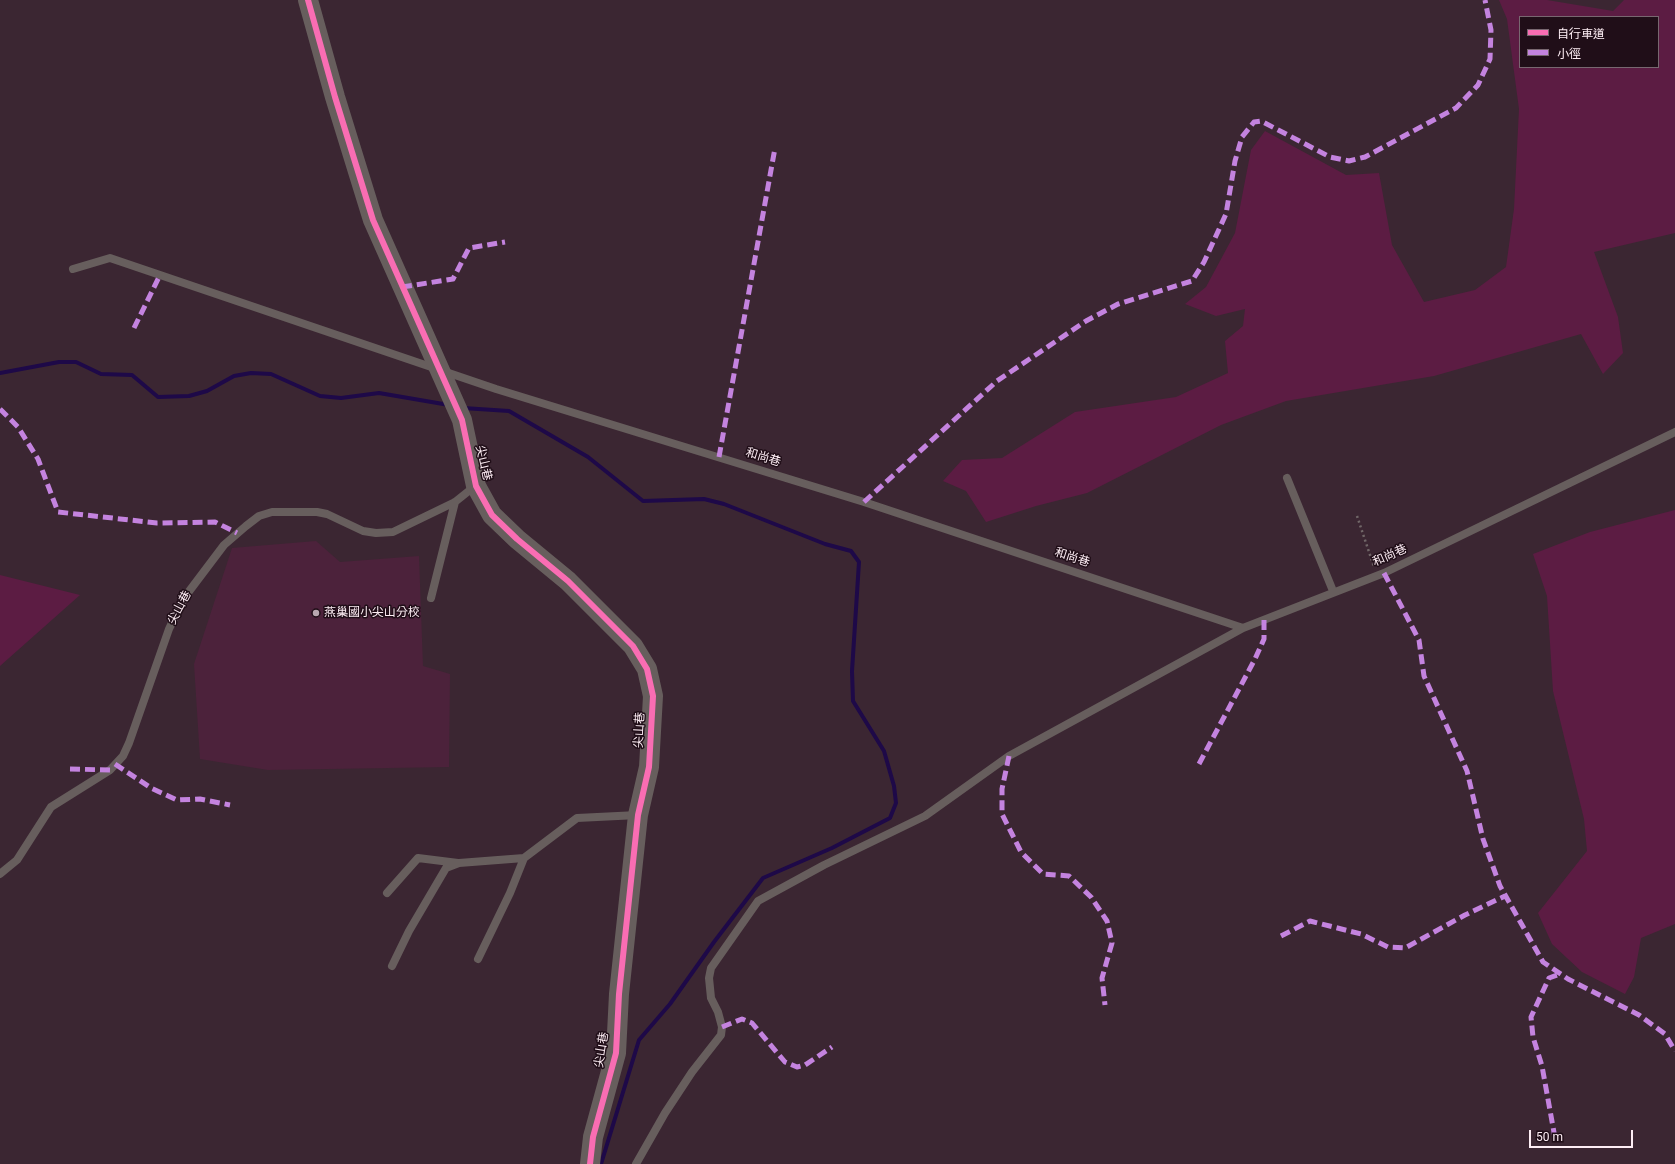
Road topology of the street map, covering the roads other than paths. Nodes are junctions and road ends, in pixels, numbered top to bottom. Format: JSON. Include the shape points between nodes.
{"nodes":[{"id":1,"x":308,"y":0,"type":"edge"},
{"id":2,"x":73,"y":269,"type":"dead end"},
{"id":3,"x":440,"y":369,"type":"junction"},
{"id":4,"x":1675,"y":432,"type":"edge"},
{"id":5,"x":1287,"y":478,"type":"dead end"},
{"id":6,"x":476,"y":486,"type":"junction"},
{"id":7,"x":455,"y":502,"type":"junction"},
{"id":8,"x":1333,"y":591,"type":"junction"},
{"id":9,"x":431,"y":598,"type":"dead end"},
{"id":10,"x":1243,"y":628,"type":"junction"},
{"id":11,"x":638,"y":815,"type":"junction"},
{"id":12,"x":524,"y":858,"type":"junction"},
{"id":13,"x":459,"y":863,"type":"junction"},
{"id":14,"x":0,"y":874,"type":"edge"},
{"id":15,"x":387,"y":893,"type":"dead end"},
{"id":16,"x":478,"y":959,"type":"dead end"},
{"id":17,"x":392,"y":966,"type":"dead end"},
{"id":18,"x":590,"y":1164,"type":"edge"},
{"id":19,"x":636,"y":1164,"type":"edge"}],
"edges":[{"from":1,"to":3,"type":"street","name":"尖山巷","via":[[373,220]]},
{"from":2,"to":3,"type":"lane","name":"和尚巷","via":[[110,258]]},
{"from":3,"to":6,"type":"street","name":"尖山巷","via":[[461,417]]},
{"from":3,"to":10,"type":"lane","name":"和尚巷","via":[[496,389],[864,502]]},
{"from":4,"to":8,"type":"lane","name":"和尚巷","via":[[1376,575]]},
{"from":5,"to":8,"type":"lane"},
{"from":6,"to":7,"type":"lane","name":"尖山巷"},
{"from":6,"to":11,"type":"street","name":"尖山巷","via":[[492,515],[568,581],[633,646],[647,669],[653,696],[649,767]]},
{"from":7,"to":9,"type":"lane"},
{"from":7,"to":14,"type":"lane","name":"尖山巷","via":[[393,532],[376,533],[363,530],[317,512],[272,512],[259,516],[246,526],[224,545],[184,598],[169,629],[123,756],[110,770],[51,808],[17,860]]},
{"from":8,"to":10,"type":"lane","name":"和尚巷"},
{"from":10,"to":19,"type":"lane","via":[[1008,756],[925,816],[824,865],[758,901],[712,968],[709,978],[711,998],[718,1012],[722,1035],[692,1072]]},
{"from":11,"to":12,"type":"lane","via":[[577,818]]},
{"from":11,"to":18,"type":"street","name":"尖山巷","via":[[619,994],[616,1053],[593,1137]]},
{"from":12,"to":13,"type":"lane"},
{"from":12,"to":16,"type":"lane"},
{"from":13,"to":15,"type":"lane","via":[[418,858]]},
{"from":13,"to":17,"type":"lane","via":[[446,868],[409,931]]}]}
